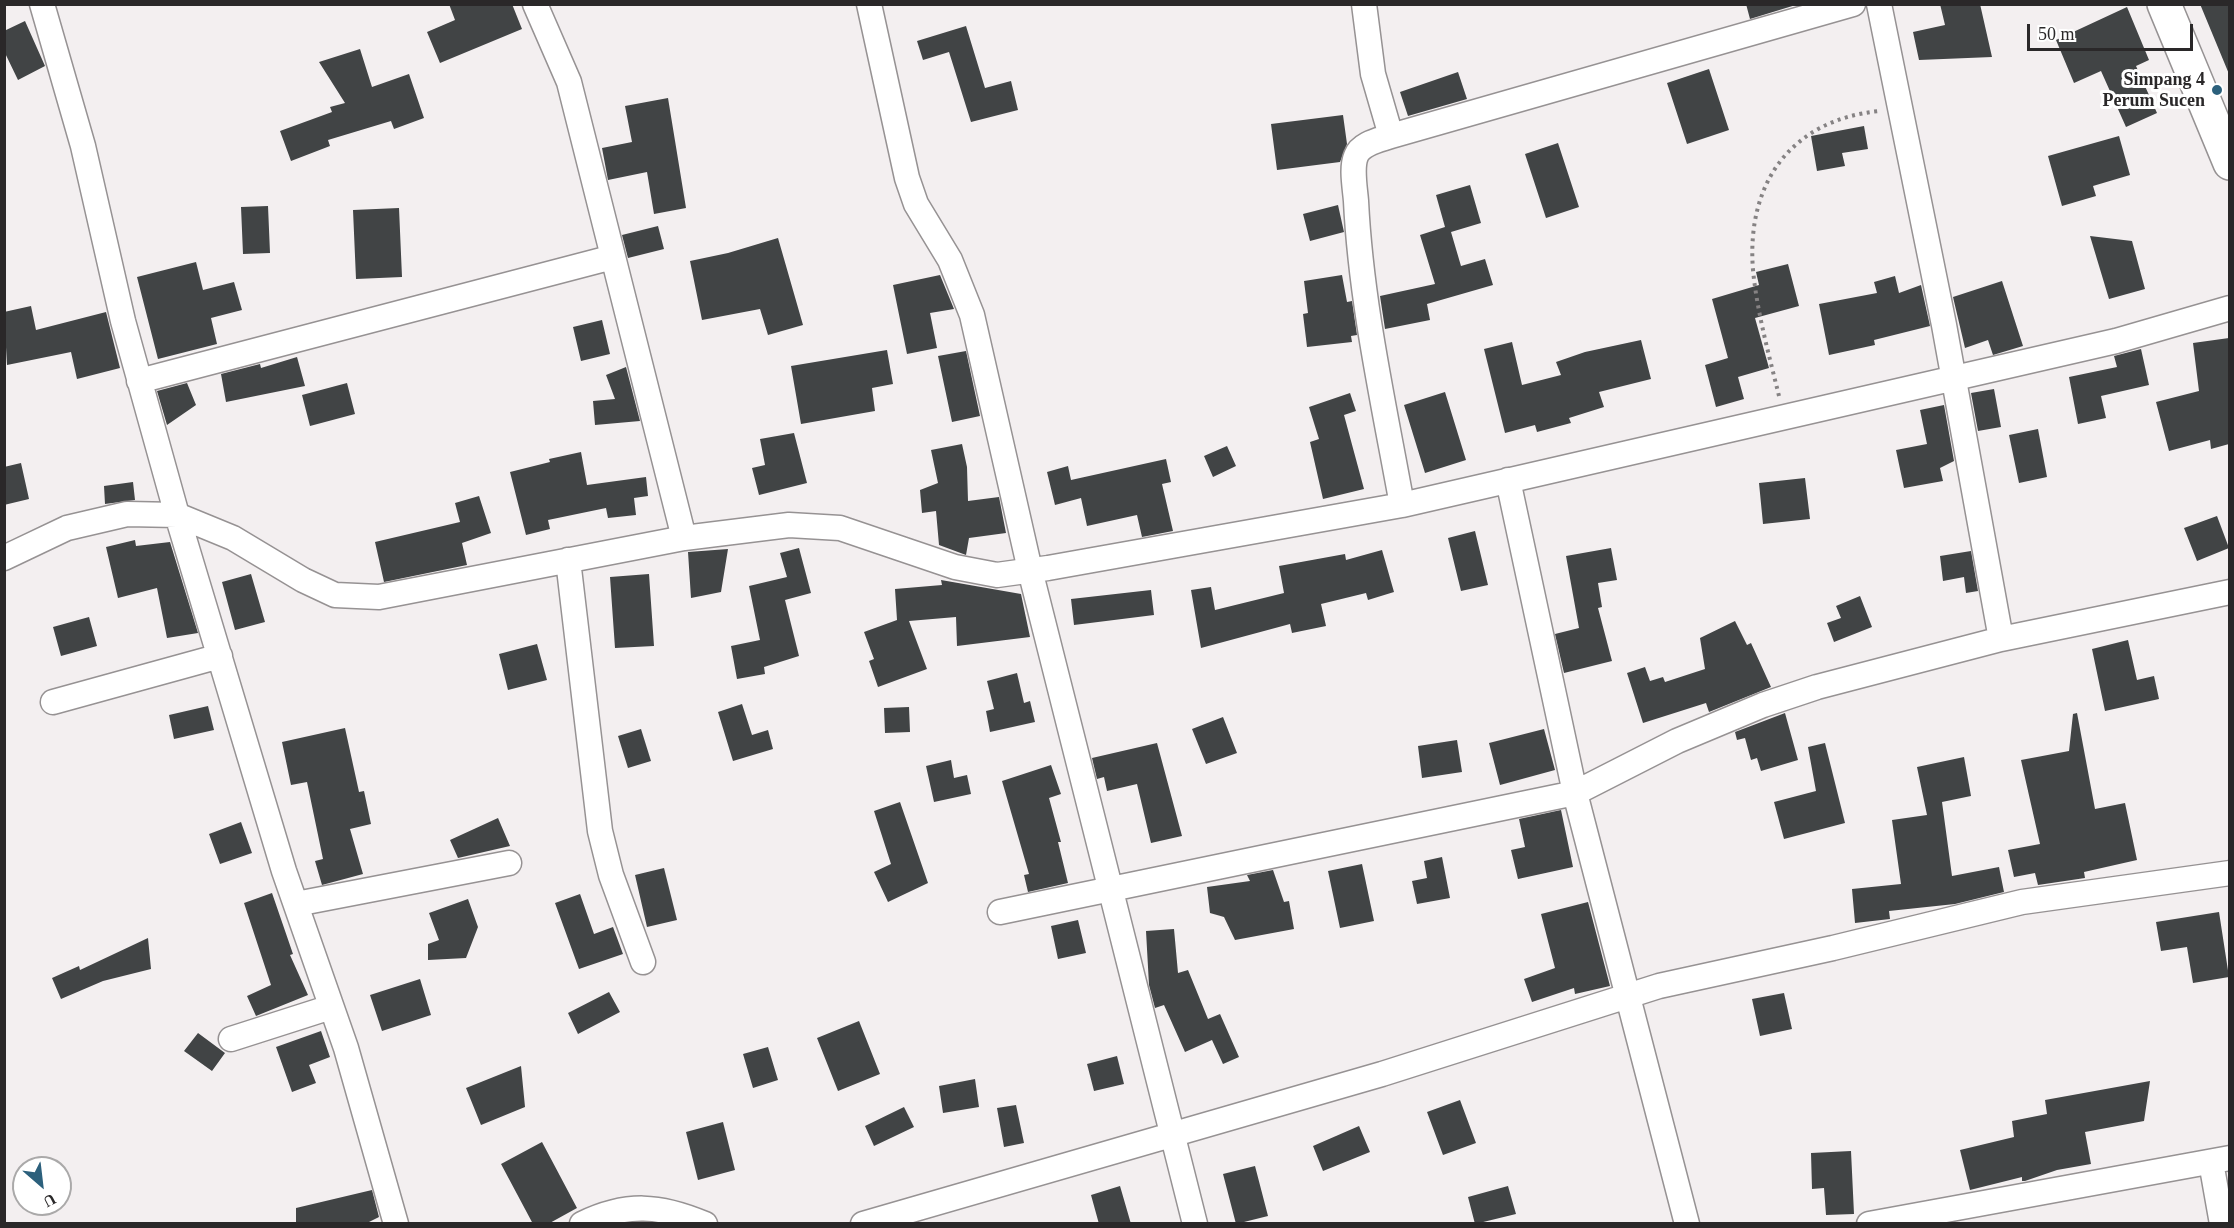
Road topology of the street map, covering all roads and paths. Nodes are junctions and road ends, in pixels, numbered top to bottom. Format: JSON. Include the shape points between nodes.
{"nodes":[{"id":1,"x":42,"y":4,"type":"edge"},
{"id":2,"x":535,"y":4,"type":"edge"},
{"id":3,"x":869,"y":4,"type":"edge"},
{"id":4,"x":1364,"y":4,"type":"edge"},
{"id":5,"x":1853,"y":4,"type":"edge"},
{"id":6,"x":1879,"y":4,"type":"edge"},
{"id":7,"x":2164,"y":4,"type":"edge"},
{"id":8,"x":1901,"y":111,"type":"junction"},
{"id":9,"x":2222,"y":121,"type":"edge"},
{"id":10,"x":1391,"y":136,"type":"junction"},
{"id":11,"x":2229,"y":163,"type":"edge"},
{"id":12,"x":614,"y":257,"type":"junction"},
{"id":13,"x":2229,"y":308,"type":"edge"},
{"id":14,"x":1954,"y":378,"type":"junction"},
{"id":15,"x":140,"y":381,"type":"junction"},
{"id":16,"x":1783,"y":416,"type":"junction"},
{"id":17,"x":1508,"y":480,"type":"junction"},
{"id":18,"x":1402,"y":505,"type":"junction"},
{"id":19,"x":177,"y":515,"type":"junction"},
{"id":20,"x":684,"y":538,"type":"junction"},
{"id":21,"x":4,"y":558,"type":"edge"},
{"id":22,"x":568,"y":560,"type":"junction"},
{"id":23,"x":1030,"y":570,"type":"junction"},
{"id":24,"x":2229,"y":592,"type":"edge"},
{"id":25,"x":2001,"y":639,"type":"junction"},
{"id":26,"x":220,"y":656,"type":"junction"},
{"id":27,"x":53,"y":702,"type":"dead end"},
{"id":28,"x":1575,"y":793,"type":"junction"},
{"id":29,"x":509,"y":863,"type":"dead end"},
{"id":30,"x":2229,"y":873,"type":"edge"},
{"id":31,"x":1110,"y":888,"type":"junction"},
{"id":32,"x":296,"y":904,"type":"junction"},
{"id":33,"x":1000,"y":912,"type":"dead end"},
{"id":34,"x":643,"y":962,"type":"dead end"},
{"id":35,"x":1627,"y":996,"type":"junction"},
{"id":36,"x":331,"y":1007,"type":"junction"},
{"id":37,"x":231,"y":1039,"type":"dead end"},
{"id":38,"x":1172,"y":1135,"type":"junction"},
{"id":39,"x":2220,"y":1160,"type":"edge"},
{"id":40,"x":396,"y":1224,"type":"edge"},
{"id":41,"x":582,"y":1224,"type":"edge"},
{"id":42,"x":705,"y":1224,"type":"edge"},
{"id":43,"x":863,"y":1224,"type":"edge"},
{"id":44,"x":1195,"y":1224,"type":"edge"},
{"id":45,"x":1687,"y":1224,"type":"edge"},
{"id":46,"x":1869,"y":1224,"type":"edge"},
{"id":47,"x":2222,"y":1224,"type":"edge"}],
"edges":[{"from":1,"to":15,"type":"street","via":[[83,146]]},
{"from":2,"to":12,"type":"street","via":[[569,82]]},
{"from":3,"to":23,"type":"street","via":[[907,178],[916,204],[950,260],[972,315]]},
{"from":4,"to":10,"type":"street","via":[[1373,74]]},
{"from":5,"to":10,"type":"street"},
{"from":6,"to":8,"type":"street"},
{"from":7,"to":9,"type":"main road"},
{"from":8,"to":14,"type":"street"},
{"from":8,"to":16,"type":"path","via":[[1845,117],[1805,135],[1785,153],[1760,198],[1755,222],[1755,291]]},
{"from":9,"to":11,"type":"main road"},
{"from":10,"to":18,"type":"street","via":[[1362,148],[1356,156],[1355,176],[1361,255]]},
{"from":12,"to":15,"type":"street"},
{"from":12,"to":20,"type":"street"},
{"from":13,"to":14,"type":"street","via":[[2116,341]]},
{"from":14,"to":16,"type":"street"},
{"from":14,"to":25,"type":"street"},
{"from":15,"to":19,"type":"street"},
{"from":16,"to":17,"type":"street"},
{"from":17,"to":18,"type":"street"},
{"from":17,"to":28,"type":"street"},
{"from":18,"to":23,"type":"street"},
{"from":19,"to":21,"type":"street","via":[[127,514],[68,528]]},
{"from":19,"to":22,"type":"street","via":[[233,538],[335,595],[379,597]]},
{"from":19,"to":26,"type":"street"},
{"from":20,"to":22,"type":"street"},
{"from":20,"to":23,"type":"street","via":[[789,525],[840,528],[955,567],[997,574]]},
{"from":22,"to":34,"type":"street","via":[[600,831],[611,876]]},
{"from":23,"to":31,"type":"street"},
{"from":24,"to":25,"type":"street"},
{"from":25,"to":28,"type":"street","via":[[1763,705],[1677,741]]},
{"from":26,"to":27,"type":"street"},
{"from":26,"to":32,"type":"street"},
{"from":28,"to":31,"type":"street"},
{"from":28,"to":35,"type":"street"},
{"from":29,"to":32,"type":"street"},
{"from":30,"to":35,"type":"street","via":[[2022,902]]},
{"from":31,"to":33,"type":"street"},
{"from":31,"to":38,"type":"street"},
{"from":32,"to":36,"type":"street"},
{"from":35,"to":38,"type":"street","via":[[1382,1074]]},
{"from":35,"to":45,"type":"street"},
{"from":36,"to":37,"type":"street"},
{"from":36,"to":40,"type":"street"},
{"from":38,"to":43,"type":"street"},
{"from":38,"to":44,"type":"street"},
{"from":39,"to":46,"type":"street"},
{"from":39,"to":47,"type":"street"},
{"from":41,"to":42,"type":"street","via":[[599,1215],[651,1207],[673,1210]]}]}
